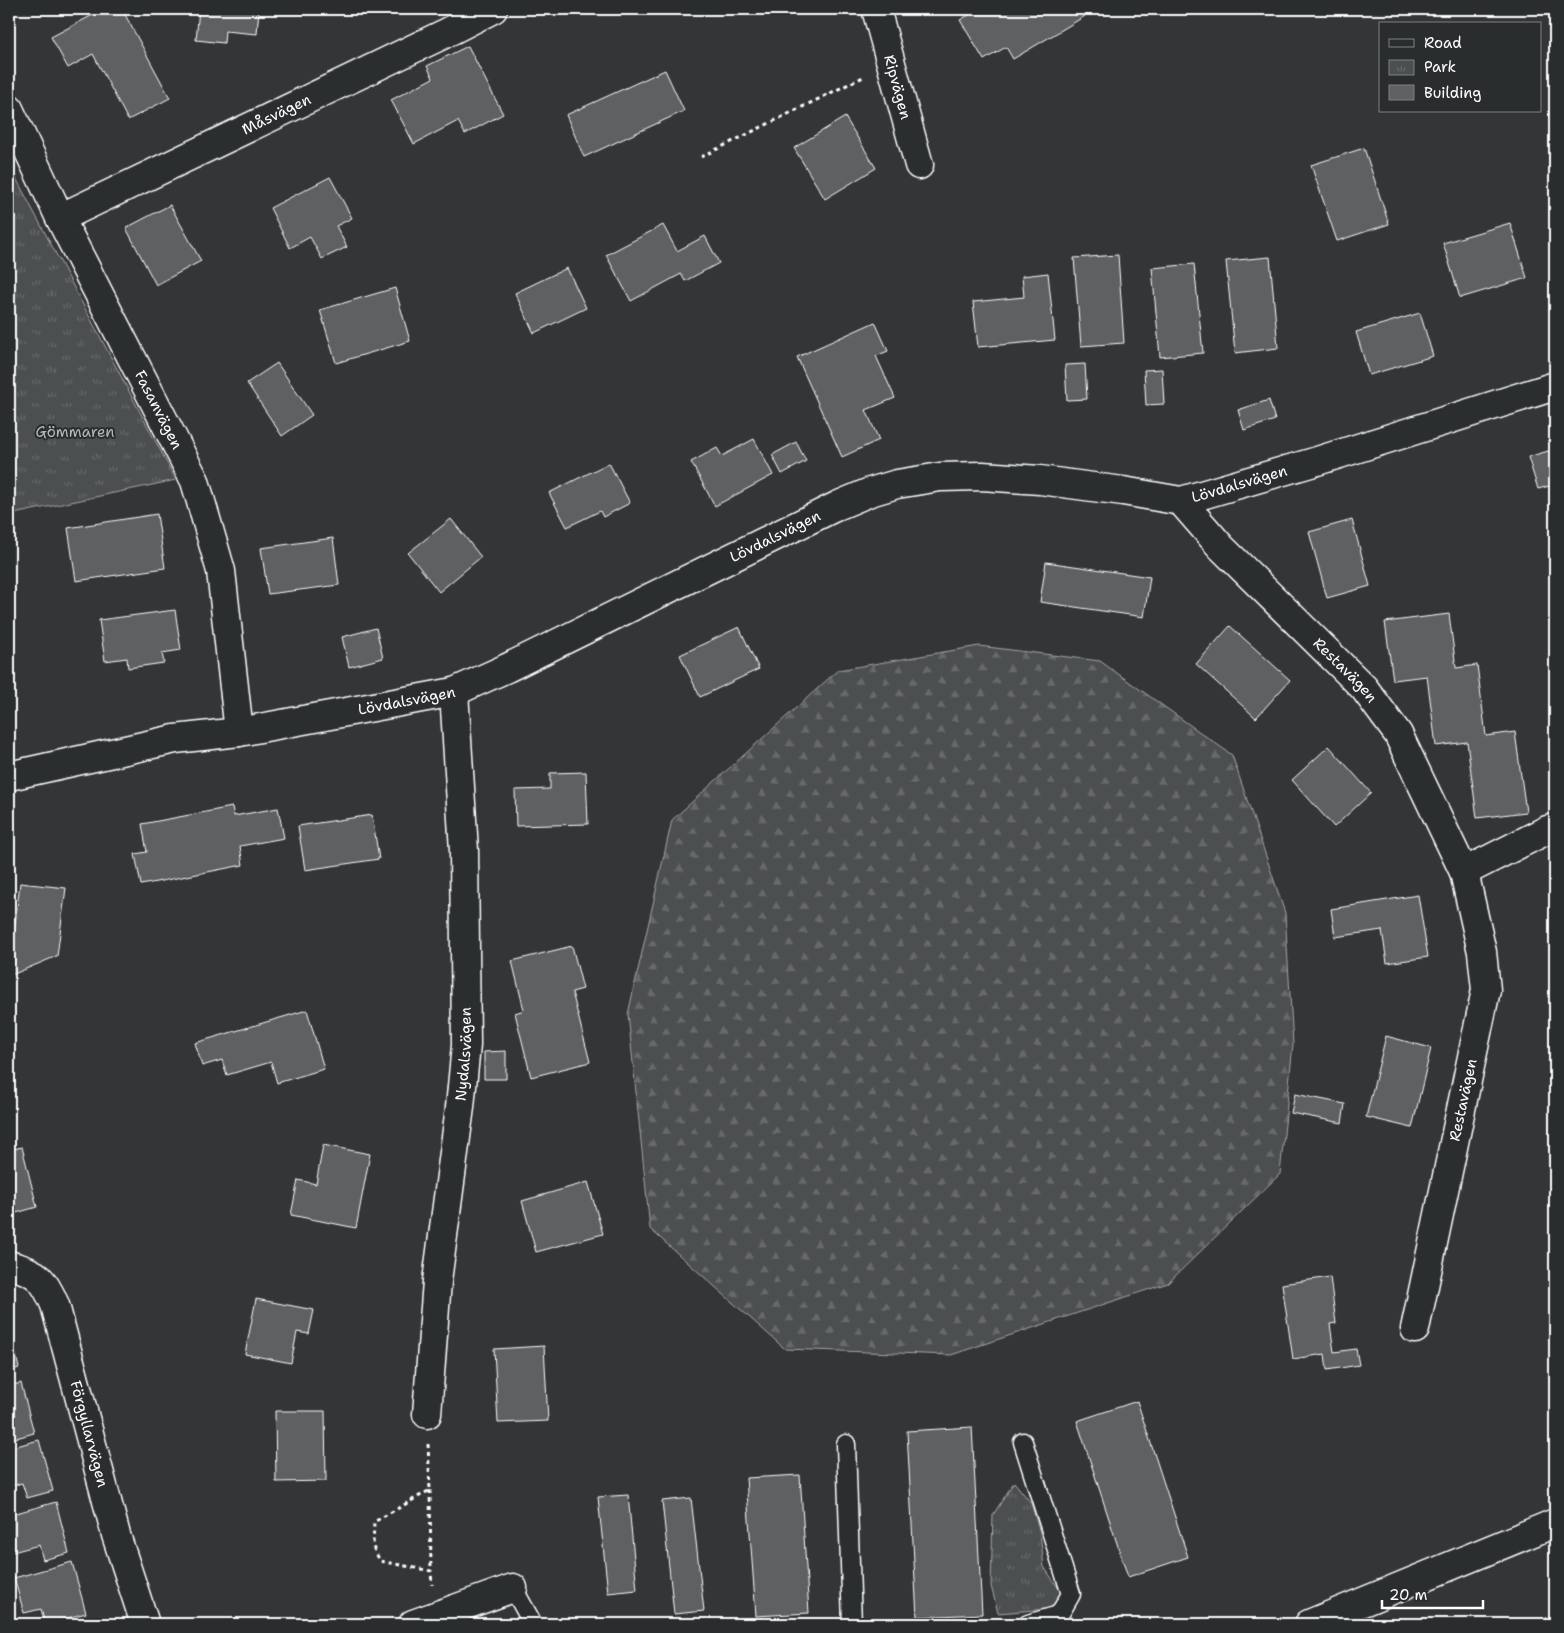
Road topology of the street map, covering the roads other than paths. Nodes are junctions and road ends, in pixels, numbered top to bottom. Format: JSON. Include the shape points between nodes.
{"nodes":[{"id":1,"x":493,"y":9,"type":"edge"},
{"id":2,"x":876,"y":9,"type":"edge"},
{"id":3,"x":9,"y":109,"type":"edge"},
{"id":4,"x":919,"y":165,"type":"dead end"},
{"id":5,"x":60,"y":218,"type":"junction"},
{"id":6,"x":1555,"y":386,"type":"edge"},
{"id":7,"x":1181,"y":502,"type":"junction"},
{"id":8,"x":454,"y":692,"type":"junction"},
{"id":9,"x":239,"y":732,"type":"junction"},
{"id":10,"x":9,"y":776,"type":"edge"},
{"id":11,"x":1555,"y":828,"type":"edge"},
{"id":12,"x":1464,"y":872,"type":"junction"},
{"id":13,"x":9,"y":1265,"type":"edge"},
{"id":14,"x":1415,"y":1329,"type":"dead end"},
{"id":15,"x":426,"y":1414,"type":"road end"},
{"id":16,"x":1023,"y":1442,"type":"dead end"},
{"id":17,"x":846,"y":1444,"type":"dead end"},
{"id":18,"x":1555,"y":1523,"type":"edge"},
{"id":19,"x":513,"y":1588,"type":"joint"},
{"id":20,"x":145,"y":1624,"type":"edge"},
{"id":21,"x":413,"y":1624,"type":"edge"},
{"id":22,"x":533,"y":1624,"type":"edge"},
{"id":23,"x":852,"y":1624,"type":"edge"},
{"id":24,"x":1028,"y":1624,"type":"edge"},
{"id":25,"x":1309,"y":1624,"type":"edge"}],
"edges":[{"from":1,"to":5,"type":"street","name":"Måsvägen"},
{"from":2,"to":4,"type":"street","name":"Ripvägen"},
{"from":3,"to":5,"type":"street","name":"Fasanvägen"},
{"from":5,"to":9,"type":"street","name":"Fasanvägen","via":[[195,481],[221,571]]},
{"from":6,"to":7,"type":"street","name":"Lövdalsvägen"},
{"from":7,"to":8,"type":"street","name":"Lövdalsvägen","via":[[1114,489],[994,476],[940,477],[897,484],[839,505]]},
{"from":7,"to":12,"type":"street","name":"Restavägen","via":[[1364,688],[1398,734]]},
{"from":8,"to":9,"type":"street","name":"Lövdalsvägen"},
{"from":8,"to":15,"type":"street","name":"Nydalsvägen","via":[[464,851],[466,1045],[437,1281]]},
{"from":9,"to":10,"type":"street","name":"Lövdalsvägen","via":[[175,739]]},
{"from":11,"to":12,"type":"street"},
{"from":12,"to":14,"type":"street","name":"Restavägen","via":[[1482,952],[1486,990]]},
{"from":13,"to":20,"type":"street","name":"Förgyllarvägen","via":[[26,1269],[46,1284],[55,1305],[116,1535]]},
{"from":16,"to":24,"type":"lane","via":[[1071,1594],[1059,1615]]},
{"from":17,"to":23,"type":"lane"},
{"from":18,"to":25,"type":"street"},
{"from":19,"to":21,"type":"street"},
{"from":19,"to":22,"type":"lane"}]}
